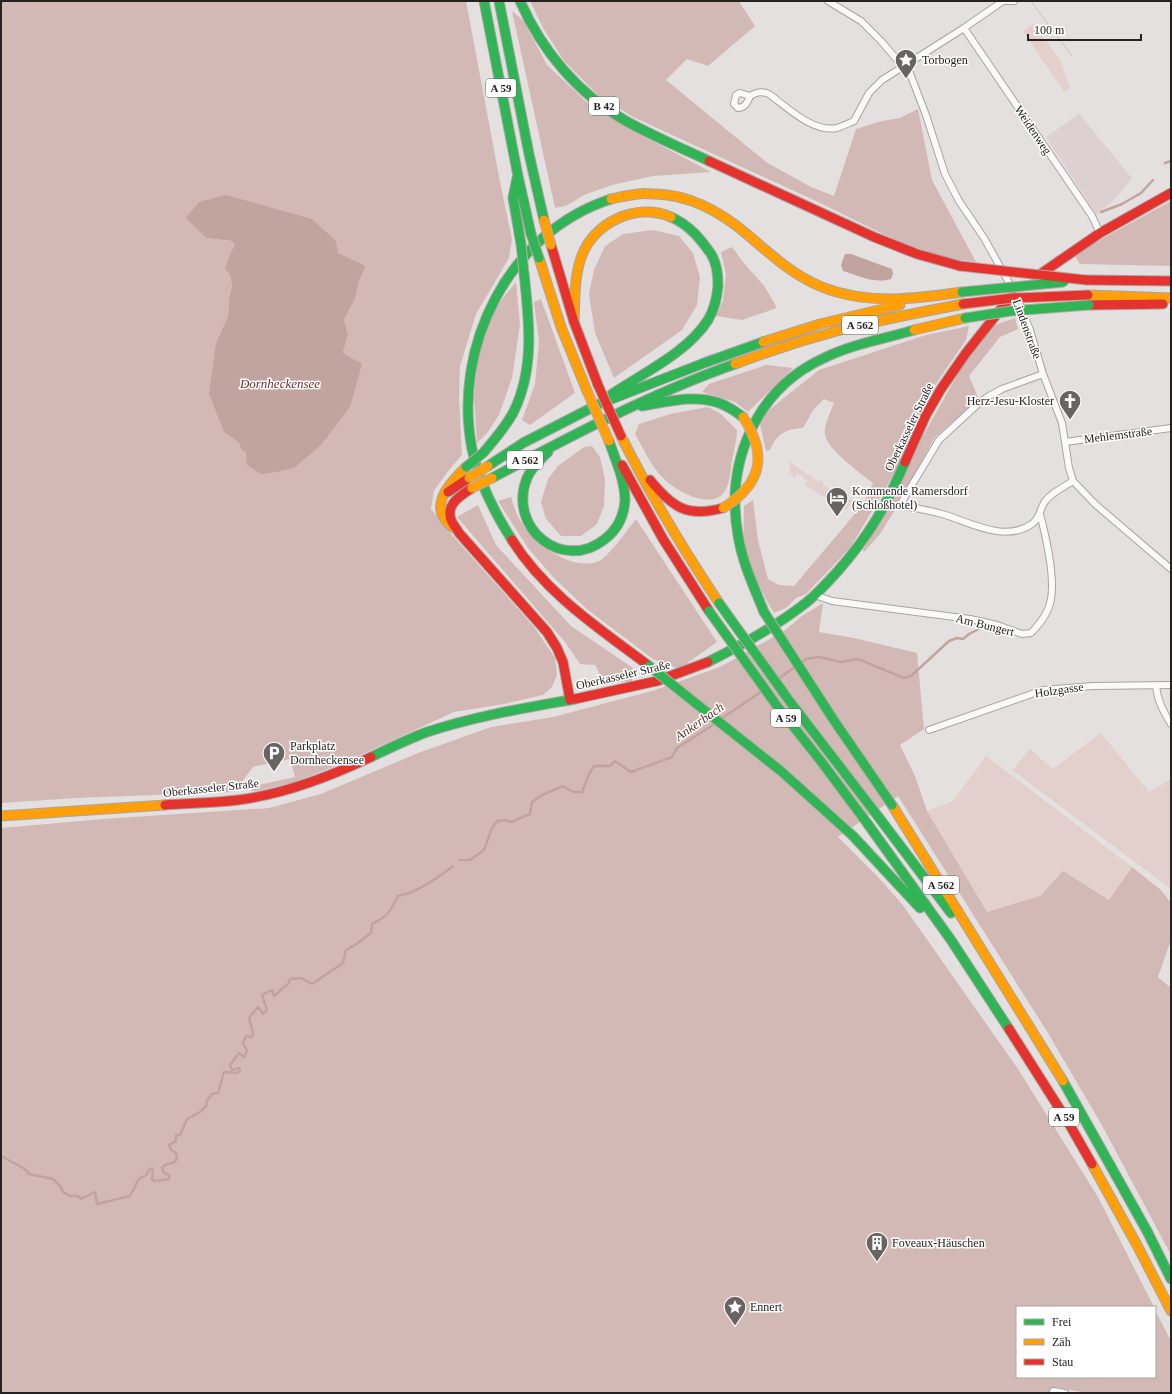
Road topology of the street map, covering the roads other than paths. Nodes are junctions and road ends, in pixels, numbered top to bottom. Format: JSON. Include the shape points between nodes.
{"nodes":[{"id":1,"x":484,"y":1,"type":"edge"},
{"id":2,"x":499,"y":1,"type":"edge"},
{"id":3,"x":520,"y":1,"type":"edge"},
{"id":4,"x":828,"y":1,"type":"edge"},
{"id":5,"x":1014,"y":1,"type":"edge"},
{"id":6,"x":964,"y":28,"type":"junction"},
{"id":7,"x":904,"y":67,"type":"junction"},
{"id":8,"x":750,"y":96,"type":"dead end"},
{"id":9,"x":518,"y":176,"type":"junction"},
{"id":10,"x":1171,"y":193,"type":"edge"},
{"id":11,"x":1100,"y":234,"type":"junction"},
{"id":12,"x":1086,"y":280,"type":"junction"},
{"id":13,"x":1171,"y":281,"type":"edge"},
{"id":14,"x":1014,"y":293,"type":"junction"},
{"id":15,"x":930,"y":297,"type":"junction"},
{"id":16,"x":1171,"y":298,"type":"edge"},
{"id":17,"x":1171,"y":304,"type":"edge"},
{"id":18,"x":574,"y":322,"type":"junction"},
{"id":19,"x":1043,"y":374,"type":"junction"},
{"id":20,"x":599,"y":404,"type":"junction"},
{"id":21,"x":632,"y":407,"type":"junction"},
{"id":22,"x":1171,"y":428,"type":"edge"},
{"id":23,"x":609,"y":441,"type":"junction"},
{"id":24,"x":1065,"y":442,"type":"junction"},
{"id":25,"x":559,"y":443,"type":"junction"},
{"id":26,"x":630,"y":455,"type":"junction"},
{"id":27,"x":1073,"y":481,"type":"junction"},
{"id":28,"x":442,"y":500,"type":"junction"},
{"id":29,"x":1040,"y":514,"type":"junction"},
{"id":30,"x":459,"y":533,"type":"junction"},
{"id":31,"x":1171,"y":569,"type":"edge"},
{"id":32,"x":815,"y":595,"type":"junction"},
{"id":33,"x":1156,"y":685,"type":"junction"},
{"id":34,"x":1171,"y":685,"type":"edge"},
{"id":35,"x":570,"y":700,"type":"junction"},
{"id":36,"x":1171,"y":724,"type":"edge"},
{"id":37,"x":929,"y":730,"type":"dead end"},
{"id":38,"x":1,"y":816,"type":"edge"},
{"id":39,"x":955,"y":947,"type":"junction"},
{"id":40,"x":990,"y":965,"type":"junction"},
{"id":41,"x":1171,"y":1279,"type":"edge"},
{"id":42,"x":1171,"y":1311,"type":"edge"},
{"id":43,"x":1053,"y":1391,"type":"dead end"},
{"id":44,"x":1065,"y":1393,"type":"edge"}],
"edges":[{"from":1,"to":9,"type":"main road","number":"A 59"},
{"from":2,"to":18,"type":"main road","number":"A 59","bridge":true,"via":[[544,220]]},
{"from":3,"to":12,"type":"main road","number":"B 42","bridge":true,"via":[[529,21],[564,70],[586,92],[625,120],[724,168],[919,255],[960,266]]},
{"from":4,"to":7,"type":"street","name":"Lindenstraße","via":[[861,21]]},
{"from":5,"to":6,"type":"street","via":[[1003,1]]},
{"from":6,"to":7,"type":"street"},
{"from":6,"to":11,"type":"street","name":"Weidenweg","via":[[1092,216]]},
{"from":7,"to":8,"type":"street","via":[[874,87],[854,121],[836,128],[810,124],[769,94],[758,92]]},
{"from":7,"to":14,"type":"street","name":"Lindenstraße","via":[[909,72],[926,115],[945,174]]},
{"from":9,"to":23,"type":"main road","number":"A 59","bridge":true,"via":[[531,234],[561,327]]},
{"from":9,"to":28,"type":"main road","bridge":true,"via":[[513,198],[528,312],[530,352],[526,378],[513,413],[500,434],[452,481]]},
{"from":10,"to":11,"type":"main road","name":"Oberkasseler Straße"},
{"from":11,"to":14,"type":"main road","name":"Oberkasseler Straße"},
{"from":12,"to":13,"type":"main road"},
{"from":12,"to":15,"type":"main road","bridge":true},
{"from":14,"to":19,"type":"street","name":"Lindenstraße","via":[[1030,330]]},
{"from":14,"to":32,"type":"main road","name":"Oberkasseler Straße","via":[[948,377],[920,426],[893,488],[864,540]]},
{"from":15,"to":20,"type":"main road","via":[[782,335]]},
{"from":15,"to":39,"type":"main road","number":"A 59","bridge":true,"via":[[867,299],[828,289],[790,270],[738,225],[709,207],[673,194],[640,193],[617,196],[575,213],[540,240],[516,266],[486,317],[469,382],[468,420],[472,454],[480,480],[498,518],[526,559],[549,585],[782,772],[853,836]]},
{"from":16,"to":21,"type":"main road","number":"A 562","bridge":true,"via":[[1088,295],[1013,298],[963,304],[869,323],[758,356],[668,390]]},
{"from":17,"to":40,"type":"main road","number":"A 562","bridge":true,"via":[[1089,305],[1011,311],[965,318],[917,329],[823,358],[800,371],[770,399],[755,420],[738,463],[734,491],[736,524],[749,575],[764,612],[892,805]]},
{"from":18,"to":20,"type":"main road","via":[[577,278],[583,253],[597,232],[625,215],[646,211],[681,221],[704,241],[715,261],[717,286],[708,320],[695,336],[672,354]]},
{"from":18,"to":26,"type":"main road","number":"A 59","bridge":true,"via":[[598,385]]},
{"from":19,"to":24,"type":"street","name":"Lindenstraße","via":[[1062,423]]},
{"from":19,"to":29,"type":"street","via":[[989,396],[950,429],[939,440],[900,505],[929,510],[1003,532],[1023,529]]},
{"from":20,"to":28,"type":"main road","bridge":true,"via":[[523,443],[445,494]]},
{"from":21,"to":25,"type":"main road","number":"A 562"},
{"from":21,"to":26,"type":"main road","bridge":true,"via":[[692,399],[705,399],[725,405],[743,417],[752,430],[758,452],[752,482],[744,493],[735,502],[709,512],[694,512],[672,504]]},
{"from":22,"to":24,"type":"street","name":"Mehlemstraße"},
{"from":23,"to":25,"type":"main road","via":[[625,496],[622,517],[615,530],[604,541],[592,548],[577,551],[554,548],[541,540],[527,522],[523,508],[522,492],[527,478],[535,465]]},
{"from":23,"to":39,"type":"main road","number":"A 59","bridge":true,"via":[[655,528],[709,611]]},
{"from":24,"to":27,"type":"street","name":"Lindenstraße"},
{"from":25,"to":30,"type":"main road","number":"A 562","bridge":true,"via":[[458,496],[450,514]]},
{"from":26,"to":40,"type":"main road","number":"A 59","bridge":true,"via":[[667,523],[720,603],[784,693]]},
{"from":27,"to":29,"type":"street","via":[[1050,496]]},
{"from":27,"to":31,"type":"street"},
{"from":28,"to":30,"type":"main road","via":[[440,506],[443,518]]},
{"from":29,"to":32,"type":"street","name":"Am Bungert","via":[[1048,551],[1051,600],[1043,620],[1032,633],[1022,634],[970,619],[832,601]]},
{"from":30,"to":35,"type":"main road","via":[[547,632],[563,662]]},
{"from":32,"to":35,"type":"main road","name":"Oberkasseler Straße","via":[[760,634],[694,668],[642,686]]},
{"from":33,"to":34,"type":"street","name":"Holzgasse"},
{"from":33,"to":36,"type":"street","via":[[1160,706]]},
{"from":33,"to":37,"type":"street","name":"Holzgasse","via":[[1086,686],[1043,690]]},
{"from":35,"to":38,"type":"main road","name":"Oberkasseler Straße","via":[[502,712],[439,728],[316,780],[269,794],[238,800]]},
{"from":39,"to":42,"type":"main road","number":"A 59","via":[[1022,1046],[1086,1153]]},
{"from":40,"to":41,"type":"main road","number":"A 59","via":[[1072,1096],[1147,1230]]},
{"from":43,"to":44,"type":"street"}]}
